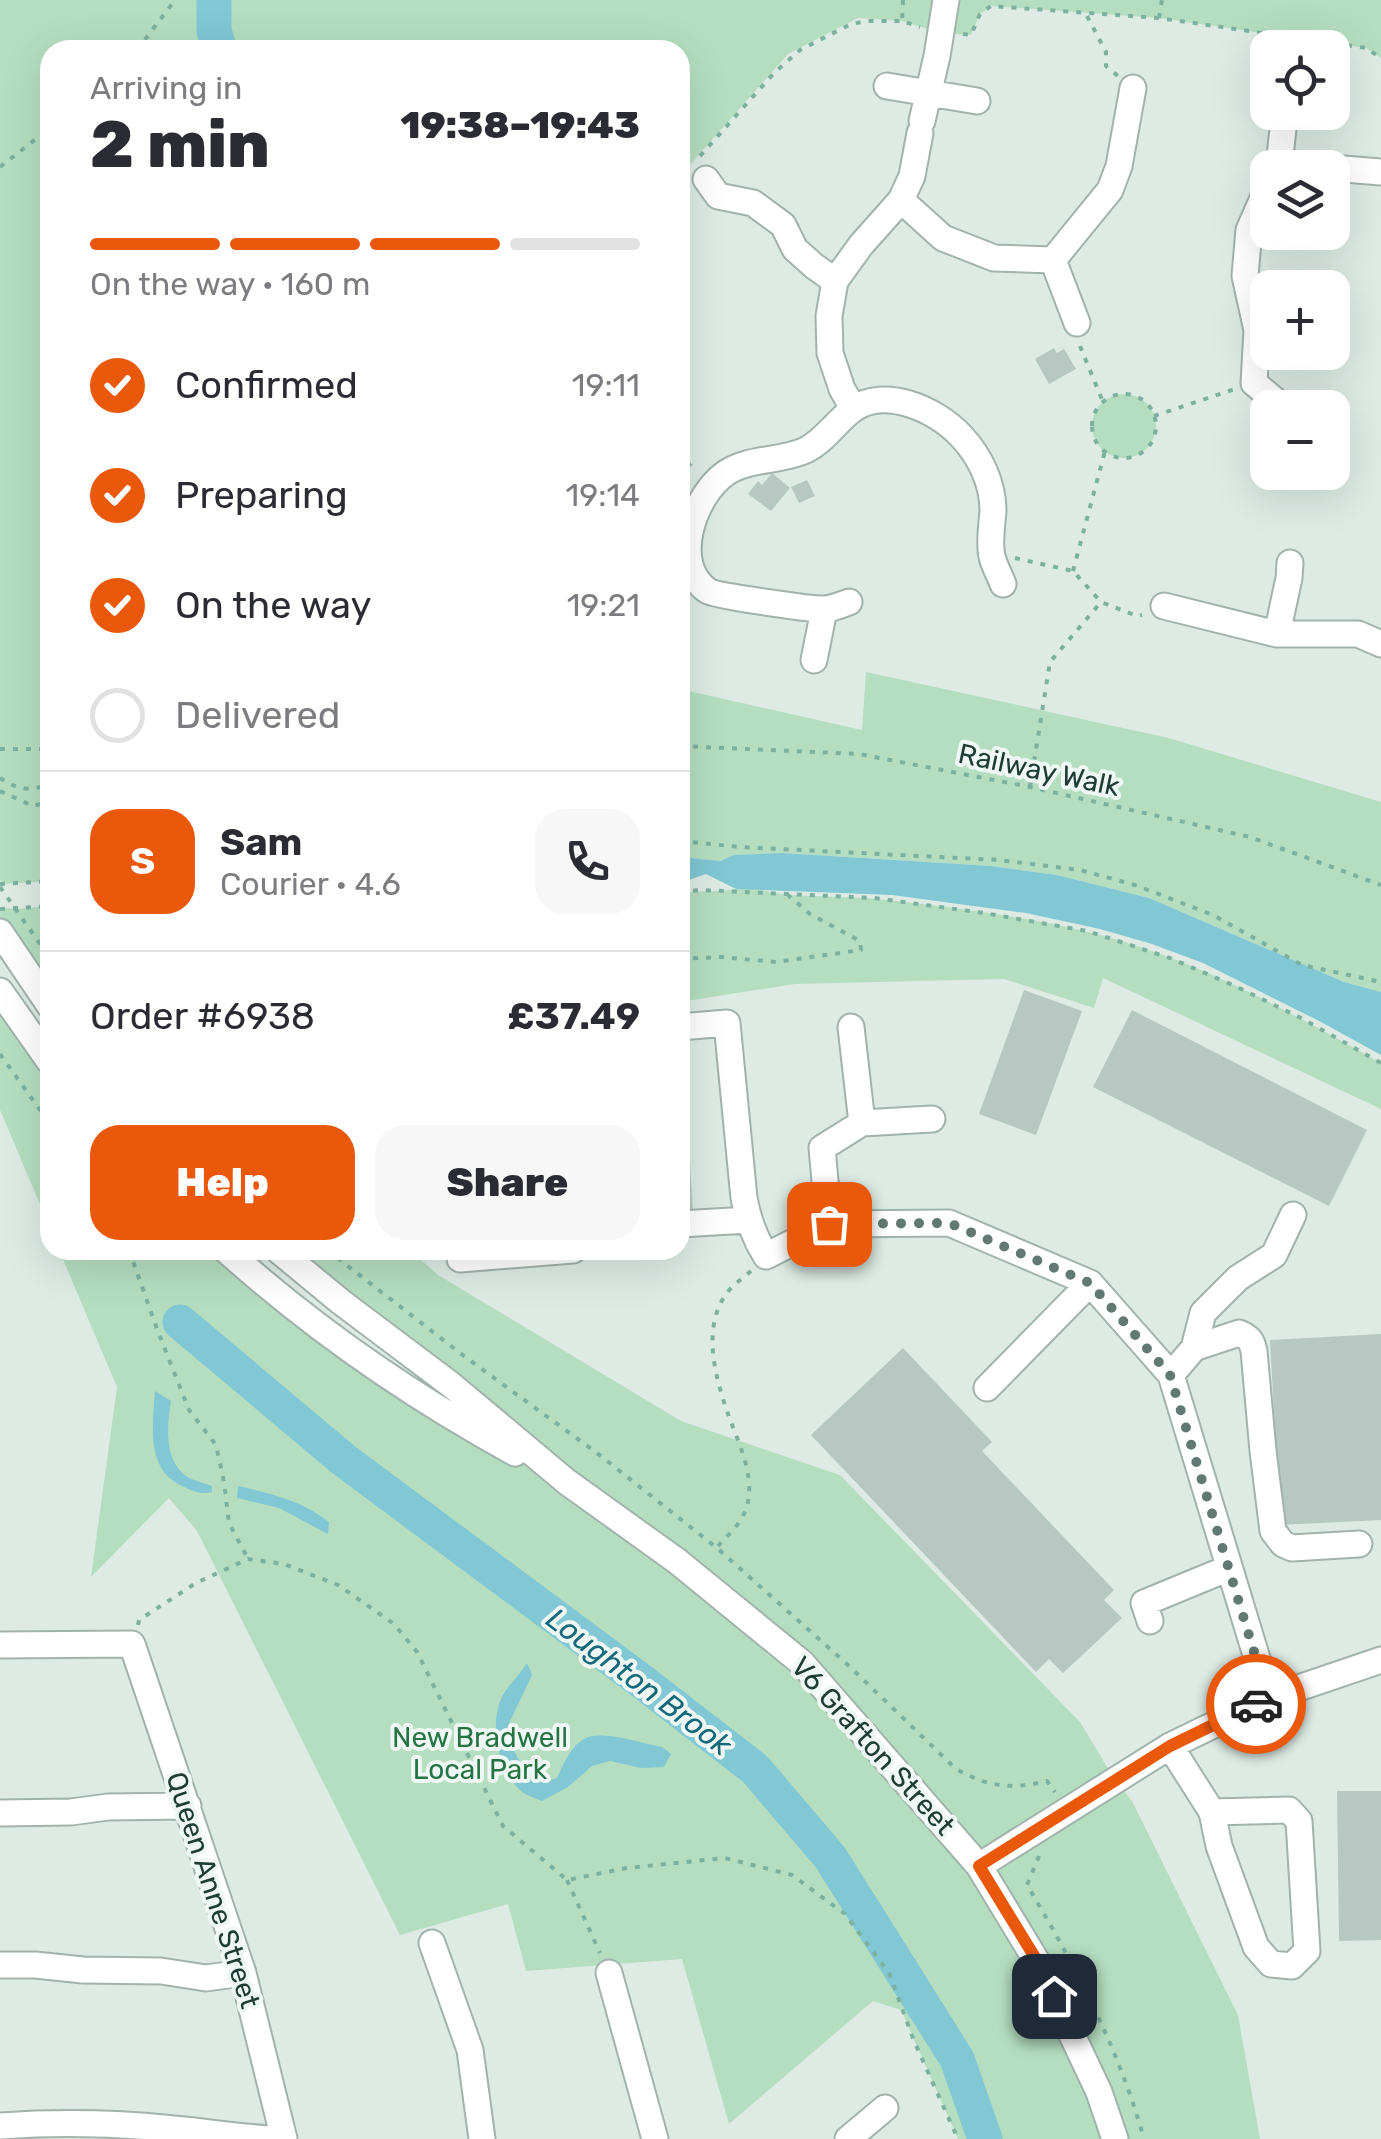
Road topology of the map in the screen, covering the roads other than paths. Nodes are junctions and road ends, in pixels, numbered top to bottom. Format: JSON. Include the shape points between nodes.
{"nodes":[{"id":1,"x":946,"y":12,"type":"edge"},
{"id":2,"x":887,"y":86,"type":"dead end"},
{"id":3,"x":1133,"y":88,"type":"road end"},
{"id":4,"x":928,"y":93,"type":"junction"},
{"id":5,"x":977,"y":101,"type":"dead end"},
{"id":6,"x":1350,"y":169,"type":"edge"},
{"id":7,"x":701,"y":170,"type":"road end"},
{"id":8,"x":1381,"y":172,"type":"edge"},
{"id":9,"x":900,"y":200,"type":"junction"},
{"id":10,"x":1250,"y":226,"type":"edge"},
{"id":11,"x":1053,"y":260,"type":"junction"},
{"id":12,"x":835,"y":281,"type":"junction"},
{"id":13,"x":1077,"y":324,"type":"road end"},
{"id":14,"x":1263,"y":390,"type":"edge"},
{"id":15,"x":854,"y":408,"type":"junction"},
{"id":16,"x":690,"y":524,"type":"edge"},
{"id":17,"x":1290,"y":563,"type":"dead end"},
{"id":18,"x":690,"y":566,"type":"edge"},
{"id":19,"x":1003,"y":584,"type":"dead end"},
{"id":20,"x":850,"y":602,"type":"dead end"},
{"id":21,"x":1164,"y":606,"type":"road end"},
{"id":22,"x":824,"y":610,"type":"junction"},
{"id":23,"x":1278,"y":634,"type":"junction"},
{"id":24,"x":1381,"y":644,"type":"edge"},
{"id":25,"x":814,"y":660,"type":"dead end"},
{"id":26,"x":0,"y":932,"type":"edge"},
{"id":27,"x":0,"y":991,"type":"edge"},
{"id":28,"x":40,"y":991,"type":"edge"},
{"id":29,"x":690,"y":1026,"type":"edge"},
{"id":30,"x":851,"y":1027,"type":"dead end"},
{"id":31,"x":40,"y":1048,"type":"edge"},
{"id":32,"x":932,"y":1120,"type":"dead end"},
{"id":33,"x":862,"y":1122,"type":"junction"},
{"id":34,"x":1294,"y":1216,"type":"dead end"},
{"id":35,"x":748,"y":1220,"type":"junction"},
{"id":36,"x":690,"y":1223,"type":"edge"},
{"id":37,"x":829,"y":1224,"type":"junction"},
{"id":38,"x":237,"y":1260,"type":"edge"},
{"id":39,"x":290,"y":1260,"type":"edge"},
{"id":40,"x":1090,"y":1283,"type":"junction"},
{"id":41,"x":1194,"y":1348,"type":"junction"},
{"id":42,"x":1170,"y":1375,"type":"junction"},
{"id":43,"x":987,"y":1388,"type":"dead end"},
{"id":44,"x":567,"y":1482,"type":"junction"},
{"id":45,"x":1359,"y":1544,"type":"dead end"},
{"id":46,"x":1229,"y":1568,"type":"junction"},
{"id":47,"x":1150,"y":1622,"type":"dead end"},
{"id":48,"x":0,"y":1645,"type":"edge"},
{"id":49,"x":1381,"y":1660,"type":"edge"},
{"id":50,"x":1268,"y":1698,"type":"junction"},
{"id":51,"x":1170,"y":1746,"type":"junction"},
{"id":52,"x":188,"y":1806,"type":"junction"},
{"id":53,"x":1212,"y":1812,"type":"junction"},
{"id":54,"x":0,"y":1813,"type":"edge"},
{"id":55,"x":979,"y":1866,"type":"junction"},
{"id":56,"x":432,"y":1942,"type":"dead end"},
{"id":57,"x":0,"y":1965,"type":"edge"},
{"id":58,"x":243,"y":1972,"type":"junction"},
{"id":59,"x":609,"y":1973,"type":"road end"},
{"id":60,"x":885,"y":2108,"type":"dead end"},
{"id":61,"x":0,"y":2126,"type":"edge"},
{"id":62,"x":30,"y":2132,"type":"edge"},
{"id":63,"x":276,"y":2139,"type":"edge"},
{"id":64,"x":284,"y":2139,"type":"edge"},
{"id":65,"x":482,"y":2139,"type":"edge"},
{"id":66,"x":655,"y":2139,"type":"edge"},
{"id":67,"x":848,"y":2139,"type":"edge"},
{"id":68,"x":1116,"y":2139,"type":"edge"}],
"edges":[{"from":1,"to":4,"type":"street"},
{"from":2,"to":4,"type":"street"},
{"from":3,"to":11,"type":"street","via":[[1110,190]]},
{"from":4,"to":5,"type":"street"},
{"from":4,"to":9,"type":"street","via":[[912,176]]},
{"from":6,"to":8,"type":"street"},
{"from":7,"to":12,"type":"street","via":[[718,196],[753,204]]},
{"from":9,"to":11,"type":"street","via":[[943,238],[994,258]]},
{"from":9,"to":12,"type":"street"},
{"from":10,"to":14,"type":"street","via":[[1244,276],[1257,330],[1254,382]]},
{"from":11,"to":13,"type":"street"},
{"from":12,"to":15,"type":"street","via":[[830,352]]},
{"from":15,"to":16,"type":"street","via":[[808,449],[724,475]]},
{"from":15,"to":19,"type":"street","via":[[872,400],[910,404],[962,436],[992,493],[990,553]]},
{"from":17,"to":23,"type":"street"},
{"from":18,"to":22,"type":"street","via":[[710,593]]},
{"from":20,"to":22,"type":"street"},
{"from":21,"to":23,"type":"street"},
{"from":22,"to":25,"type":"street"},
{"from":23,"to":24,"type":"street","via":[[1358,634]]},
{"from":26,"to":28,"type":"street"},
{"from":27,"to":31,"type":"street"},
{"from":29,"to":35,"type":"street","via":[[727,1023]]},
{"from":30,"to":33,"type":"street"},
{"from":32,"to":33,"type":"street"},
{"from":33,"to":37,"type":"street","via":[[822,1148]]},
{"from":34,"to":41,"type":"street","via":[[1274,1255],[1202,1313]]},
{"from":35,"to":36,"type":"street"},
{"from":35,"to":37,"type":"street","via":[[766,1256]]},
{"from":37,"to":40,"type":"street","via":[[949,1223]]},
{"from":38,"to":44,"type":"street","name":"V6 Grafton Street","via":[[356,1356]]},
{"from":39,"to":44,"type":"street","name":"V6 Grafton Street"},
{"from":40,"to":42,"type":"street"},
{"from":40,"to":43,"type":"street"},
{"from":41,"to":42,"type":"street"},
{"from":41,"to":45,"type":"street","via":[[1239,1334],[1252,1342],[1277,1538],[1292,1548]]},
{"from":42,"to":46,"type":"street"},
{"from":44,"to":55,"type":"street","name":"V6 Grafton Street","via":[[802,1663]]},
{"from":46,"to":47,"type":"street","via":[[1144,1603]]},
{"from":46,"to":50,"type":"street"},
{"from":48,"to":52,"type":"street","name":"Queen Anne Street","via":[[132,1644]]},
{"from":49,"to":50,"type":"street"},
{"from":50,"to":51,"type":"street"},
{"from":51,"to":53,"type":"street"},
{"from":51,"to":55,"type":"street"},
{"from":52,"to":54,"type":"street"},
{"from":52,"to":58,"type":"street","name":"Queen Anne Street"},
{"from":53,"to":53,"type":"street","via":[[1289,1810],[1299,1821],[1307,1951],[1292,1966],[1271,1964],[1256,1948]]},
{"from":55,"to":68,"type":"street","name":"V6 Grafton Street","via":[[1039,1964]]},
{"from":56,"to":65,"type":"street","via":[[470,2050]]},
{"from":57,"to":58,"type":"street","via":[[206,1978]]},
{"from":58,"to":64,"type":"street","name":"Queen Anne Street"},
{"from":59,"to":66,"type":"street"},
{"from":60,"to":67,"type":"street"},
{"from":61,"to":62,"type":"street"},
{"from":62,"to":63,"type":"street","via":[[52,2123]]}]}
